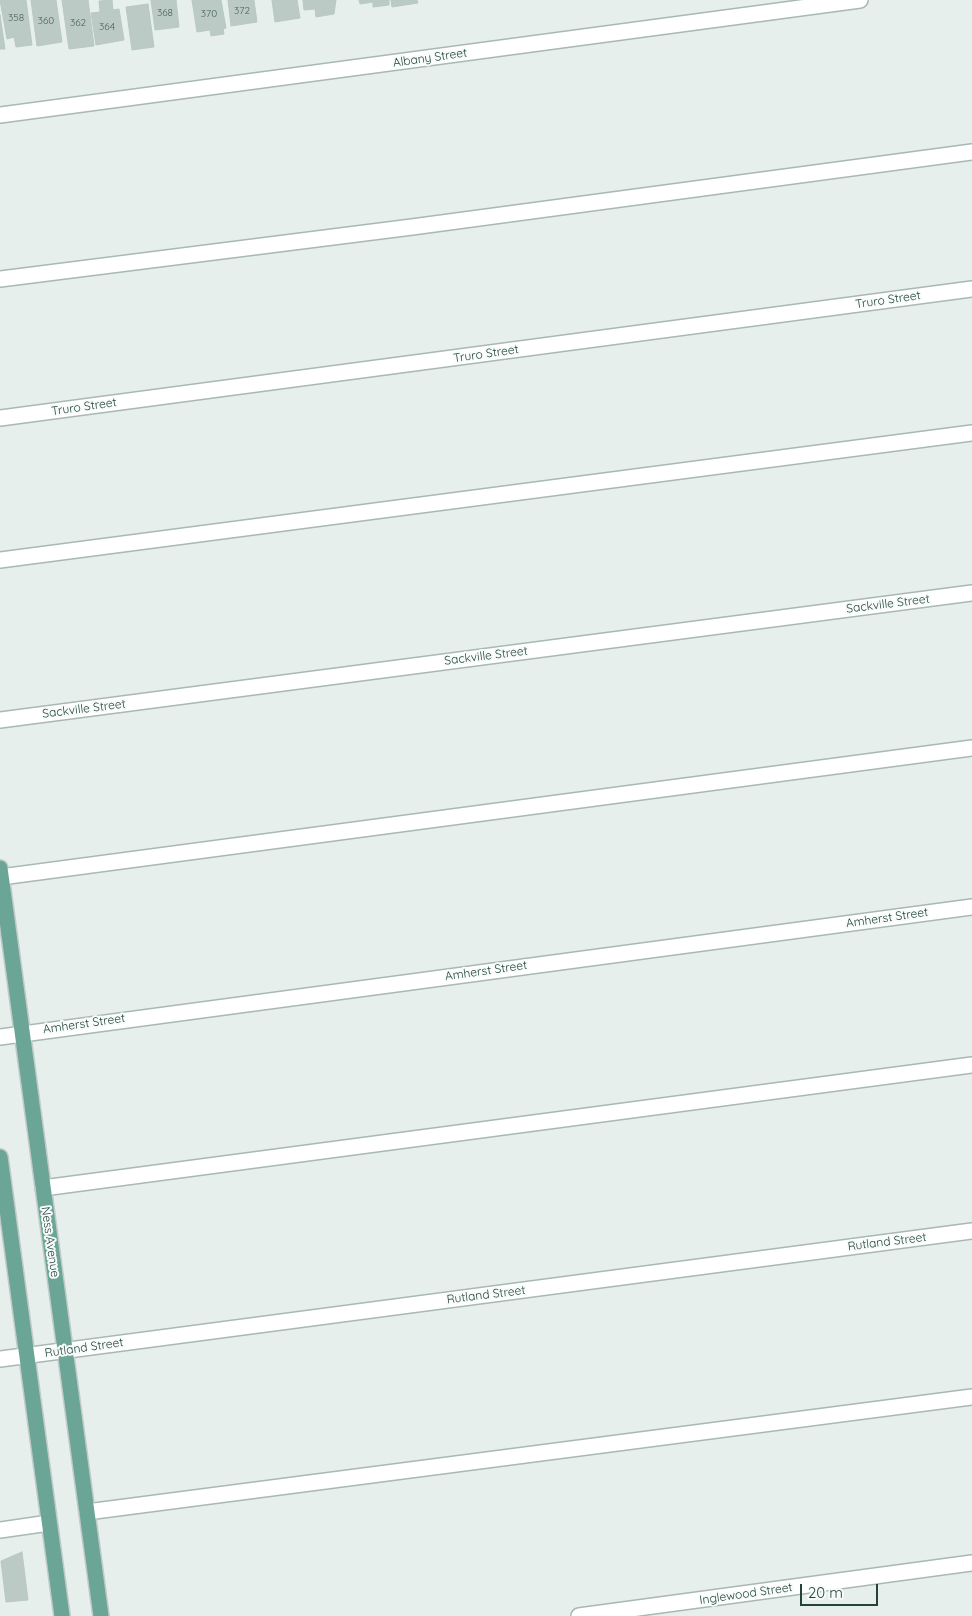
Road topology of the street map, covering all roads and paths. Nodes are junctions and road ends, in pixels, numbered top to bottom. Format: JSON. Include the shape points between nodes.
{"nodes":[{"id":1,"x":860,"y":0,"type":"edge"},
{"id":2,"x":0,"y":115,"type":"edge"},
{"id":3,"x":972,"y":152,"type":"edge"},
{"id":4,"x":0,"y":279,"type":"edge"},
{"id":5,"x":972,"y":289,"type":"edge"},
{"id":6,"x":0,"y":418,"type":"edge"},
{"id":7,"x":972,"y":433,"type":"edge"},
{"id":8,"x":0,"y":560,"type":"edge"},
{"id":9,"x":972,"y":593,"type":"edge"},
{"id":10,"x":0,"y":720,"type":"edge"},
{"id":11,"x":972,"y":748,"type":"edge"},
{"id":12,"x":0,"y":872,"type":"edge"},
{"id":13,"x":972,"y":907,"type":"edge"},
{"id":14,"x":22,"y":1034,"type":"junction"},
{"id":15,"x":0,"y":1037,"type":"edge"},
{"id":16,"x":972,"y":1065,"type":"edge"},
{"id":17,"x":0,"y":1157,"type":"edge"},
{"id":18,"x":42,"y":1188,"type":"junction"},
{"id":19,"x":3,"y":1199,"type":"edge"},
{"id":20,"x":972,"y":1231,"type":"edge"},
{"id":21,"x":65,"y":1351,"type":"junction"},
{"id":22,"x":27,"y":1356,"type":"junction"},
{"id":23,"x":0,"y":1359,"type":"edge"},
{"id":24,"x":972,"y":1397,"type":"edge"},
{"id":25,"x":87,"y":1512,"type":"junction"},
{"id":26,"x":49,"y":1524,"type":"junction"},
{"id":27,"x":0,"y":1530,"type":"edge"},
{"id":28,"x":972,"y":1563,"type":"edge"},
{"id":29,"x":62,"y":1616,"type":"edge"},
{"id":30,"x":101,"y":1616,"type":"edge"},
{"id":31,"x":578,"y":1616,"type":"edge"}],
"edges":[{"from":1,"to":2,"type":"street","name":"Albany Street"},
{"from":3,"to":4,"type":"street"},
{"from":5,"to":6,"type":"street","name":"Truro Street"},
{"from":7,"to":8,"type":"street"},
{"from":9,"to":10,"type":"street","name":"Sackville Street"},
{"from":11,"to":12,"type":"street"},
{"from":12,"to":14,"type":"main road","name":"Ness Avenue"},
{"from":13,"to":14,"type":"street","name":"Amherst Street"},
{"from":14,"to":15,"type":"street","name":"Amherst Street"},
{"from":14,"to":18,"type":"main road","name":"Ness Avenue"},
{"from":16,"to":18,"type":"street"},
{"from":17,"to":19,"type":"main road"},
{"from":18,"to":21,"type":"main road","name":"Ness Avenue"},
{"from":19,"to":22,"type":"main road"},
{"from":20,"to":21,"type":"street","name":"Rutland Street"},
{"from":21,"to":22,"type":"street","name":"Rutland Street"},
{"from":21,"to":25,"type":"main road","name":"Ness Avenue"},
{"from":22,"to":23,"type":"street","name":"Rutland Street"},
{"from":22,"to":26,"type":"main road"},
{"from":24,"to":25,"type":"street"},
{"from":25,"to":30,"type":"main road","name":"Ness Avenue"},
{"from":26,"to":27,"type":"street"},
{"from":26,"to":29,"type":"main road"},
{"from":28,"to":31,"type":"street","name":"Inglewood Street"}]}
